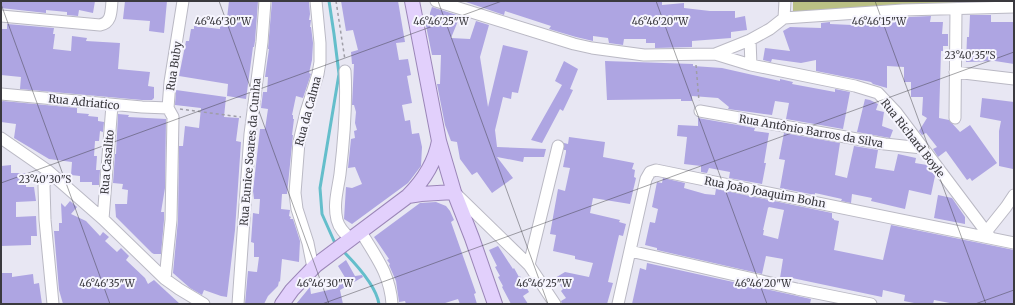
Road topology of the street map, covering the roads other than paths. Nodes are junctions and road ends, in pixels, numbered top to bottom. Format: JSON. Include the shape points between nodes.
{"nodes":[{"id":1,"x":112,"y":1,"type":"edge"},
{"id":2,"x":183,"y":1,"type":"edge"},
{"id":3,"x":265,"y":1,"type":"edge"},
{"id":4,"x":316,"y":1,"type":"edge"},
{"id":5,"x":412,"y":1,"type":"edge"},
{"id":6,"x":436,"y":1,"type":"edge"},
{"id":7,"x":785,"y":1,"type":"edge"},
{"id":8,"x":461,"y":5,"type":"edge"},
{"id":9,"x":1014,"y":7,"type":"edge"},
{"id":10,"x":956,"y":9,"type":"junction"},
{"id":11,"x":1,"y":16,"type":"edge"},
{"id":12,"x":784,"y":18,"type":"junction"},
{"id":13,"x":750,"y":40,"type":"junction"},
{"id":14,"x":715,"y":54,"type":"junction"},
{"id":15,"x":751,"y":65,"type":"junction"},
{"id":16,"x":345,"y":71,"type":"road end"},
{"id":17,"x":955,"y":72,"type":"junction"},
{"id":18,"x":1014,"y":78,"type":"edge"},
{"id":19,"x":1,"y":94,"type":"edge"},
{"id":20,"x":112,"y":105,"type":"junction"},
{"id":21,"x":168,"y":108,"type":"junction"},
{"id":22,"x":700,"y":111,"type":"road end"},
{"id":23,"x":955,"y":118,"type":"dead end"},
{"id":24,"x":2,"y":140,"type":"edge"},
{"id":25,"x":439,"y":141,"type":"junction"},
{"id":26,"x":558,"y":146,"type":"dead end"},
{"id":27,"x":922,"y":148,"type":"junction"},
{"id":28,"x":47,"y":170,"type":"junction"},
{"id":29,"x":454,"y":192,"type":"junction"},
{"id":30,"x":1014,"y":195,"type":"edge"},
{"id":31,"x":408,"y":196,"type":"junction"},
{"id":32,"x":103,"y":219,"type":"junction"},
{"id":33,"x":988,"y":235,"type":"junction"},
{"id":34,"x":353,"y":237,"type":"junction"},
{"id":35,"x":1014,"y":243,"type":"edge"},
{"id":36,"x":630,"y":251,"type":"junction"},
{"id":37,"x":529,"y":265,"type":"junction"},
{"id":38,"x":314,"y":267,"type":"junction"},
{"id":39,"x":165,"y":278,"type":"junction"},
{"id":40,"x":52,"y":304,"type":"edge"},
{"id":41,"x":204,"y":304,"type":"edge"},
{"id":42,"x":238,"y":304,"type":"edge"},
{"id":43,"x":282,"y":304,"type":"edge"},
{"id":44,"x":392,"y":304,"type":"edge"},
{"id":45,"x":495,"y":304,"type":"edge"},
{"id":46,"x":555,"y":304,"type":"edge"},
{"id":47,"x":618,"y":304,"type":"edge"},
{"id":48,"x":870,"y":304,"type":"edge"}],
"edges":[{"from":1,"to":11,"type":"street","via":[[110,19],[100,25]]},
{"from":2,"to":21,"type":"street","name":"Rua Buby"},
{"from":3,"to":42,"type":"street","name":"Rua Eunice Soares da Cunha","via":[[252,118]]},
{"from":4,"to":38,"type":"street","name":"Rua da Calma","via":[[320,62],[298,142],[295,193],[297,209]]},
{"from":5,"to":25,"type":"main road"},
{"from":6,"to":8,"type":"street","name":"Rua Richard Boyle"},
{"from":7,"to":12,"type":"street"},
{"from":8,"to":14,"type":"street","name":"Rua Richard Boyle","via":[[592,48],[644,55]]},
{"from":9,"to":10,"type":"street"},
{"from":10,"to":12,"type":"street"},
{"from":10,"to":17,"type":"street"},
{"from":12,"to":13,"type":"street"},
{"from":13,"to":14,"type":"street"},
{"from":13,"to":15,"type":"street"},
{"from":14,"to":15,"type":"street","name":"Rua Richard Boyle"},
{"from":15,"to":27,"type":"street","name":"Rua Richard Boyle","via":[[878,93],[896,112]]},
{"from":16,"to":34,"type":"street","via":[[344,126],[335,206],[339,227]]},
{"from":17,"to":18,"type":"street"},
{"from":17,"to":23,"type":"street"},
{"from":19,"to":20,"type":"street","name":"Rua Adriatico"},
{"from":20,"to":21,"type":"street","name":"Rua Adriatico"},
{"from":20,"to":32,"type":"street","name":"Rua Casalito"},
{"from":21,"to":39,"type":"street","name":"Rua Buby","via":[[173,117],[171,220]]},
{"from":22,"to":27,"type":"street","name":"Rua Antônio Barros da Silva","via":[[885,144]]},
{"from":24,"to":28,"type":"street"},
{"from":25,"to":29,"type":"main road"},
{"from":25,"to":31,"type":"main road","via":[[427,173]]},
{"from":26,"to":37,"type":"street"},
{"from":27,"to":33,"type":"street","name":"Rua Richard Boyle"},
{"from":28,"to":32,"type":"street"},
{"from":28,"to":40,"type":"street","via":[[44,186]]},
{"from":29,"to":31,"type":"main road"},
{"from":29,"to":37,"type":"street"},
{"from":29,"to":45,"type":"main road"},
{"from":30,"to":33,"type":"street"},
{"from":31,"to":34,"type":"main road"},
{"from":32,"to":39,"type":"street"},
{"from":33,"to":35,"type":"street","name":"Rua João Joaquim Bohn"},
{"from":33,"to":36,"type":"street","name":"Rua João Joaquim Bohn","via":[[656,170],[650,172],[646,179]]},
{"from":34,"to":38,"type":"main road"},
{"from":34,"to":44,"type":"street","via":[[384,270]]},
{"from":36,"to":47,"type":"street","name":"Rua João Joaquim Bohn"},
{"from":36,"to":48,"type":"street"},
{"from":37,"to":46,"type":"street"},
{"from":38,"to":43,"type":"main road"},
{"from":39,"to":41,"type":"street","via":[[179,290]]}]}
